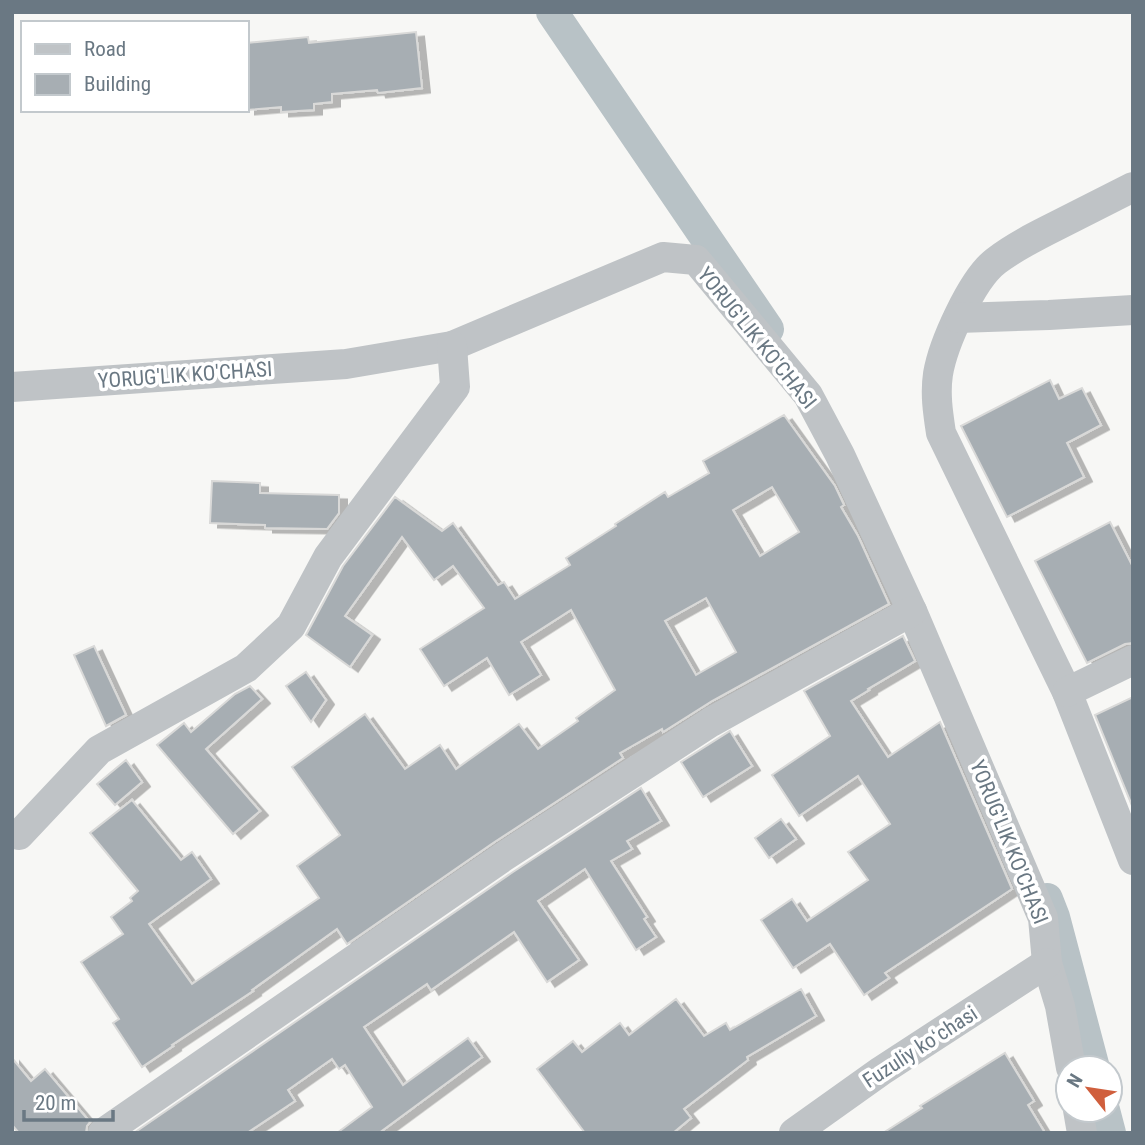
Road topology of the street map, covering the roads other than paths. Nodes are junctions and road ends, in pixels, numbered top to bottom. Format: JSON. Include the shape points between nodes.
{"nodes":[{"id":1,"x":1133,"y":187,"type":"edge"},
{"id":2,"x":1133,"y":310,"type":"edge"},
{"id":3,"x":958,"y":318,"type":"junction"},
{"id":4,"x":453,"y":345,"type":"junction"},
{"id":5,"x":12,"y":387,"type":"edge"},
{"id":6,"x":912,"y":611,"type":"junction"},
{"id":7,"x":1133,"y":660,"type":"edge"},
{"id":8,"x":1067,"y":692,"type":"junction"},
{"id":9,"x":19,"y":835,"type":"dead end"},
{"id":10,"x":1133,"y":860,"type":"edge"},
{"id":11,"x":1047,"y":964,"type":"junction"},
{"id":12,"x":1069,"y":1054,"type":"edge"},
{"id":13,"x":103,"y":1133,"type":"edge"},
{"id":14,"x":794,"y":1133,"type":"edge"}],
"edges":[{"from":1,"to":3,"type":"street","via":[[994,262]]},
{"from":2,"to":3,"type":"street"},
{"from":3,"to":8,"type":"street","via":[[938,374],[936,404],[941,433]]},
{"from":4,"to":5,"type":"street","name":"YORUG'LIK KO'CHASI","via":[[346,364]]},
{"from":4,"to":6,"type":"street","name":"YORUG'LIK KO'CHASI","via":[[663,257],[696,260],[808,395]]},
{"from":4,"to":9,"type":"street","via":[[455,387],[328,557],[290,626],[246,668],[99,750]]},
{"from":6,"to":11,"type":"street","name":"YORUG'LIK KO'CHASI","via":[[1043,918]]},
{"from":6,"to":13,"type":"street","via":[[711,722],[492,865]]},
{"from":7,"to":8,"type":"street"},
{"from":8,"to":10,"type":"street"},
{"from":11,"to":12,"type":"street","name":"YORUG'LIK KO'CHASI"},
{"from":11,"to":14,"type":"street","name":"Fuzuliy koʻchasi"}]}
